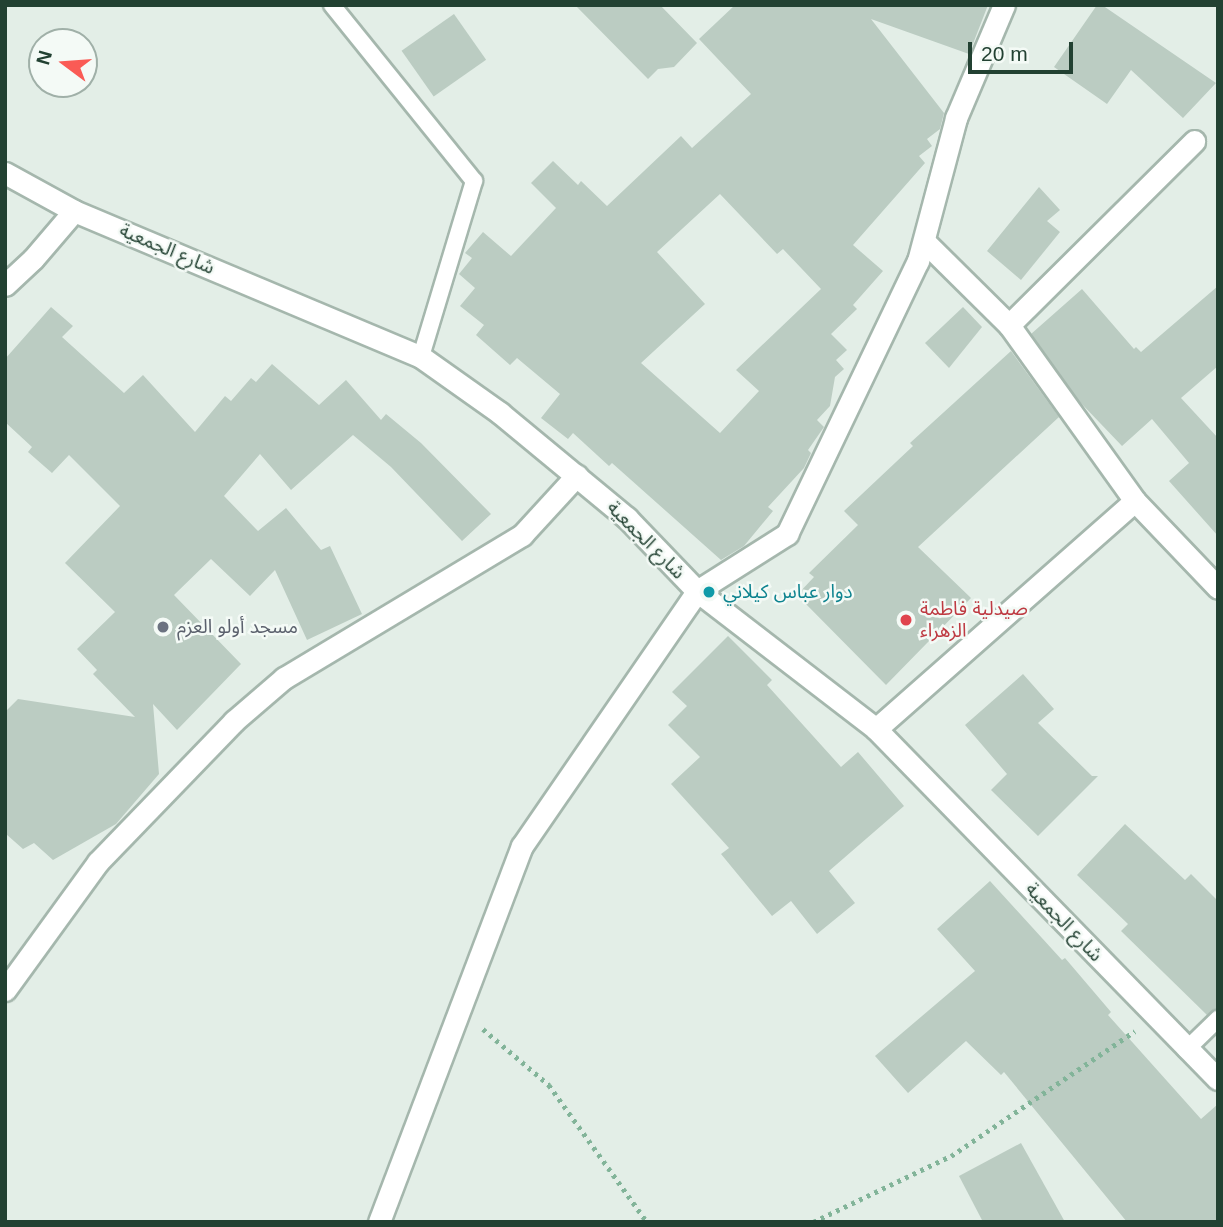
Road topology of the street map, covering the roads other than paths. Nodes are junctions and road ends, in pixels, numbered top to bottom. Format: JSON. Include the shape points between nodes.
{"nodes":[{"id":1,"x":331,"y":5,"type":"edge"},
{"id":2,"x":1004,"y":5,"type":"edge"},
{"id":3,"x":1194,"y":141,"type":"dead end"},
{"id":4,"x":5,"y":173,"type":"edge"},
{"id":5,"x":74,"y":211,"type":"junction"},
{"id":6,"x":925,"y":242,"type":"junction"},
{"id":7,"x":5,"y":285,"type":"edge"},
{"id":8,"x":1009,"y":325,"type":"junction"},
{"id":9,"x":421,"y":357,"type":"junction"},
{"id":10,"x":577,"y":475,"type":"junction"},
{"id":11,"x":1135,"y":500,"type":"junction"},
{"id":12,"x":1218,"y":589,"type":"edge"},
{"id":13,"x":697,"y":591,"type":"junction"},
{"id":14,"x":876,"y":729,"type":"junction"},
{"id":15,"x":5,"y":990,"type":"edge"},
{"id":16,"x":1218,"y":1019,"type":"edge"},
{"id":17,"x":1186,"y":1050,"type":"junction"},
{"id":18,"x":1218,"y":1079,"type":"edge"},
{"id":19,"x":379,"y":1222,"type":"edge"}],
"edges":[{"from":1,"to":9,"type":"lane","via":[[474,181]]},
{"from":2,"to":6,"type":"street","via":[[956,118]]},
{"from":3,"to":8,"type":"street"},
{"from":4,"to":5,"type":"street","name":"شارع الجمعية"},
{"from":5,"to":7,"type":"street"},
{"from":5,"to":9,"type":"street","name":"شارع الجمعية"},
{"from":6,"to":8,"type":"street"},
{"from":6,"to":13,"type":"street","via":[[787,534]]},
{"from":8,"to":11,"type":"street"},
{"from":9,"to":10,"type":"street","name":"شارع الجمعية"},
{"from":10,"to":13,"type":"street","name":"شارع الجمعية","via":[[628,517]]},
{"from":10,"to":15,"type":"street","via":[[522,535],[284,678],[234,721],[98,862]]},
{"from":11,"to":12,"type":"street"},
{"from":11,"to":14,"type":"street"},
{"from":13,"to":14,"type":"street","name":"شارع الجمعية"},
{"from":13,"to":19,"type":"street","via":[[522,846]]},
{"from":14,"to":17,"type":"street","name":"شارع الجمعية"},
{"from":16,"to":17,"type":"lane"},
{"from":17,"to":18,"type":"street","name":"شارع الجمعية"}]}
